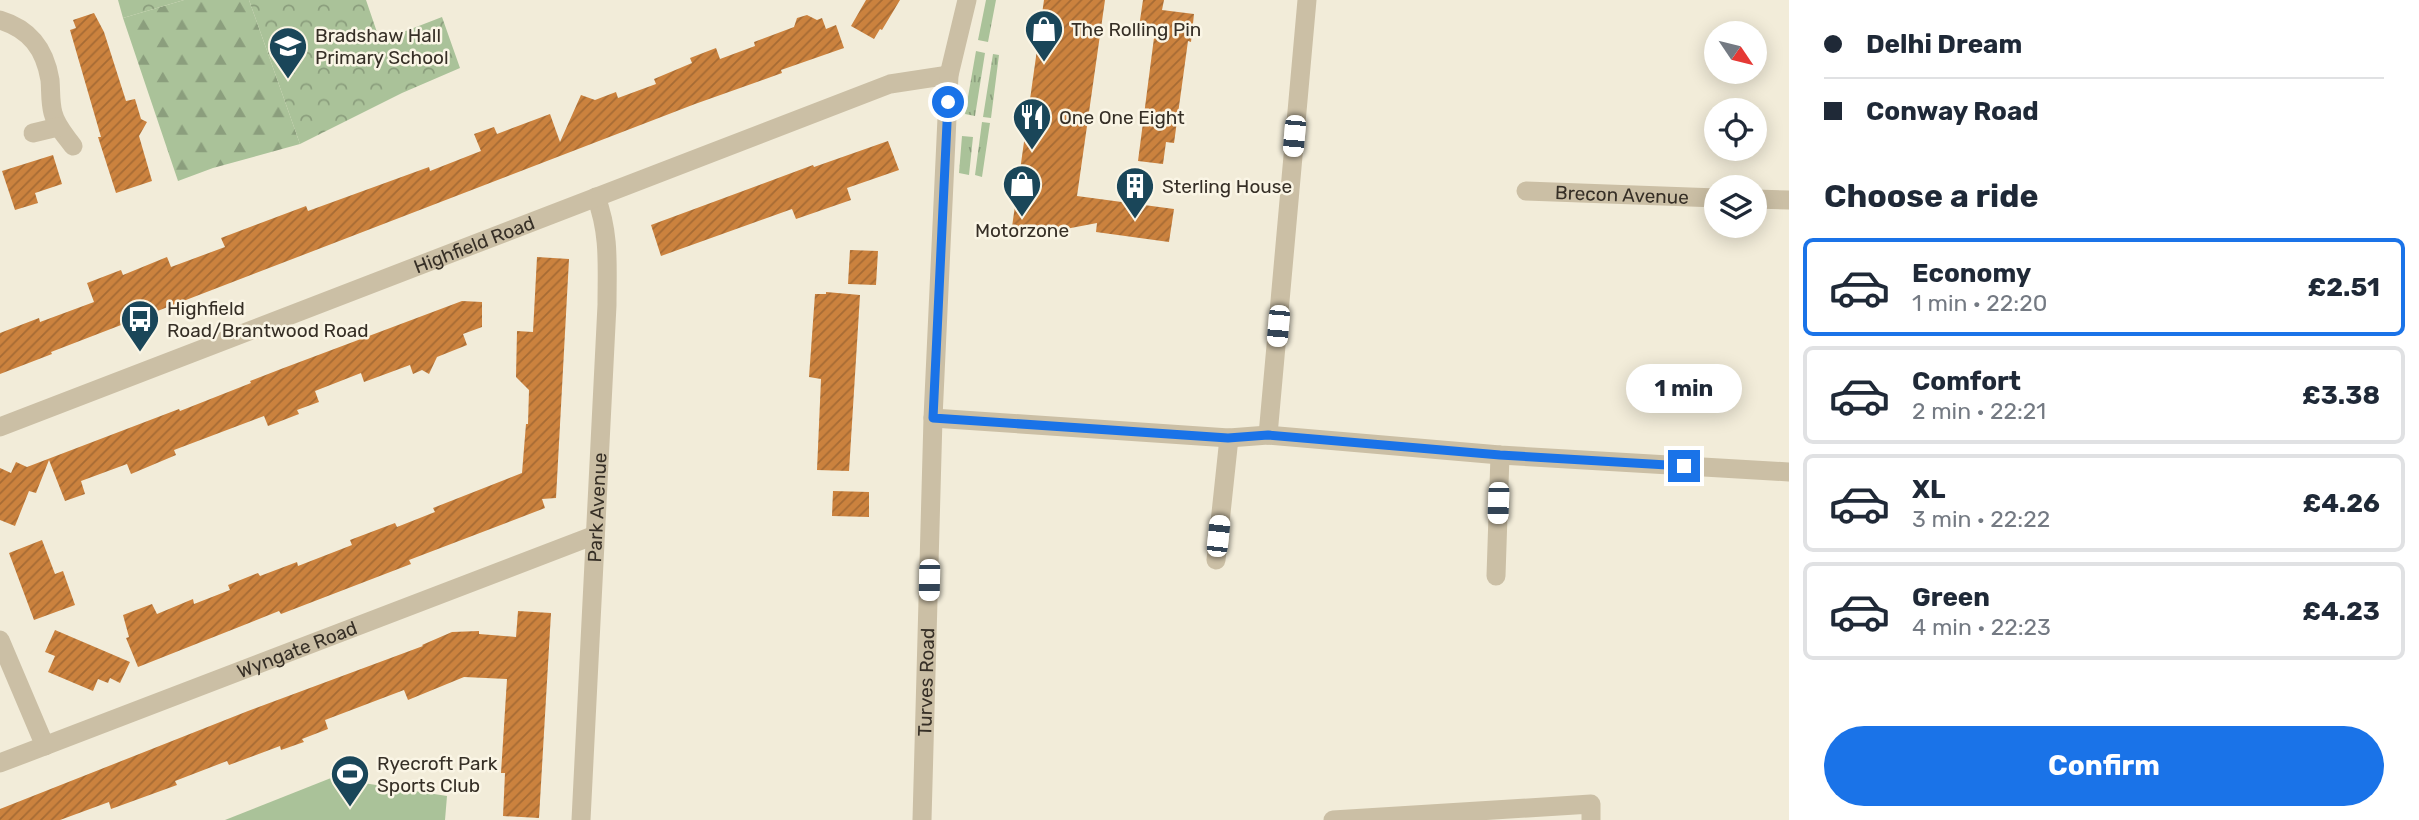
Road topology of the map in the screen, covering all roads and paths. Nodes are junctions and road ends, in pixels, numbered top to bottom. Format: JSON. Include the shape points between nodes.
{"nodes":[{"id":1,"x":967,"y":0,"type":"edge"},
{"id":2,"x":1307,"y":0,"type":"edge"},
{"id":3,"x":0,"y":20,"type":"edge"},
{"id":4,"x":949,"y":75,"type":"junction"},
{"id":5,"x":58,"y":127,"type":"junction"},
{"id":6,"x":33,"y":133,"type":"dead end"},
{"id":7,"x":73,"y":146,"type":"dead end"},
{"id":8,"x":1526,"y":191,"type":"dead end"},
{"id":9,"x":596,"y":197,"type":"junction"},
{"id":10,"x":1704,"y":198,"type":"edge"},
{"id":11,"x":1767,"y":200,"type":"edge"},
{"id":12,"x":1789,"y":201,"type":"edge"},
{"id":13,"x":933,"y":418,"type":"junction"},
{"id":14,"x":0,"y":427,"type":"edge"},
{"id":15,"x":1268,"y":435,"type":"junction"},
{"id":16,"x":1228,"y":438,"type":"junction"},
{"id":17,"x":1500,"y":455,"type":"junction"},
{"id":18,"x":1789,"y":472,"type":"edge"},
{"id":19,"x":595,"y":534,"type":"junction"},
{"id":20,"x":1216,"y":560,"type":"dead end"},
{"id":21,"x":1496,"y":576,"type":"dead end"},
{"id":22,"x":0,"y":639,"type":"edge"},
{"id":23,"x":45,"y":746,"type":"junction"},
{"id":24,"x":0,"y":763,"type":"edge"},
{"id":25,"x":1591,"y":812,"type":"edge"},
{"id":26,"x":581,"y":820,"type":"edge"},
{"id":27,"x":922,"y":820,"type":"edge"},
{"id":28,"x":1333,"y":820,"type":"edge"}],
"edges":[{"from":1,"to":4,"type":"street","name":"Turves Road"},
{"from":2,"to":15,"type":"street"},
{"from":3,"to":5,"type":"street","via":[[27,32],[42,53]]},
{"from":4,"to":9,"type":"street","name":"Highfield Road","via":[[890,84]]},
{"from":4,"to":13,"type":"street","name":"Turves Road"},
{"from":5,"to":6,"type":"street"},
{"from":5,"to":7,"type":"street"},
{"from":8,"to":10,"type":"street","name":"Brecon Avenue"},
{"from":9,"to":14,"type":"street","name":"Highfield Road"},
{"from":9,"to":19,"type":"street","name":"Park Avenue","via":[[608,242]]},
{"from":11,"to":12,"type":"street"},
{"from":13,"to":16,"type":"street"},
{"from":13,"to":27,"type":"street","name":"Turves Road"},
{"from":15,"to":16,"type":"street"},
{"from":15,"to":17,"type":"street"},
{"from":16,"to":20,"type":"street"},
{"from":17,"to":18,"type":"street"},
{"from":17,"to":21,"type":"street"},
{"from":19,"to":23,"type":"street","name":"Wyngate Road"},
{"from":19,"to":26,"type":"street","name":"Park Avenue"},
{"from":22,"to":23,"type":"street"},
{"from":23,"to":24,"type":"street","name":"Wyngate Road"},
{"from":25,"to":28,"type":"street"}]}
